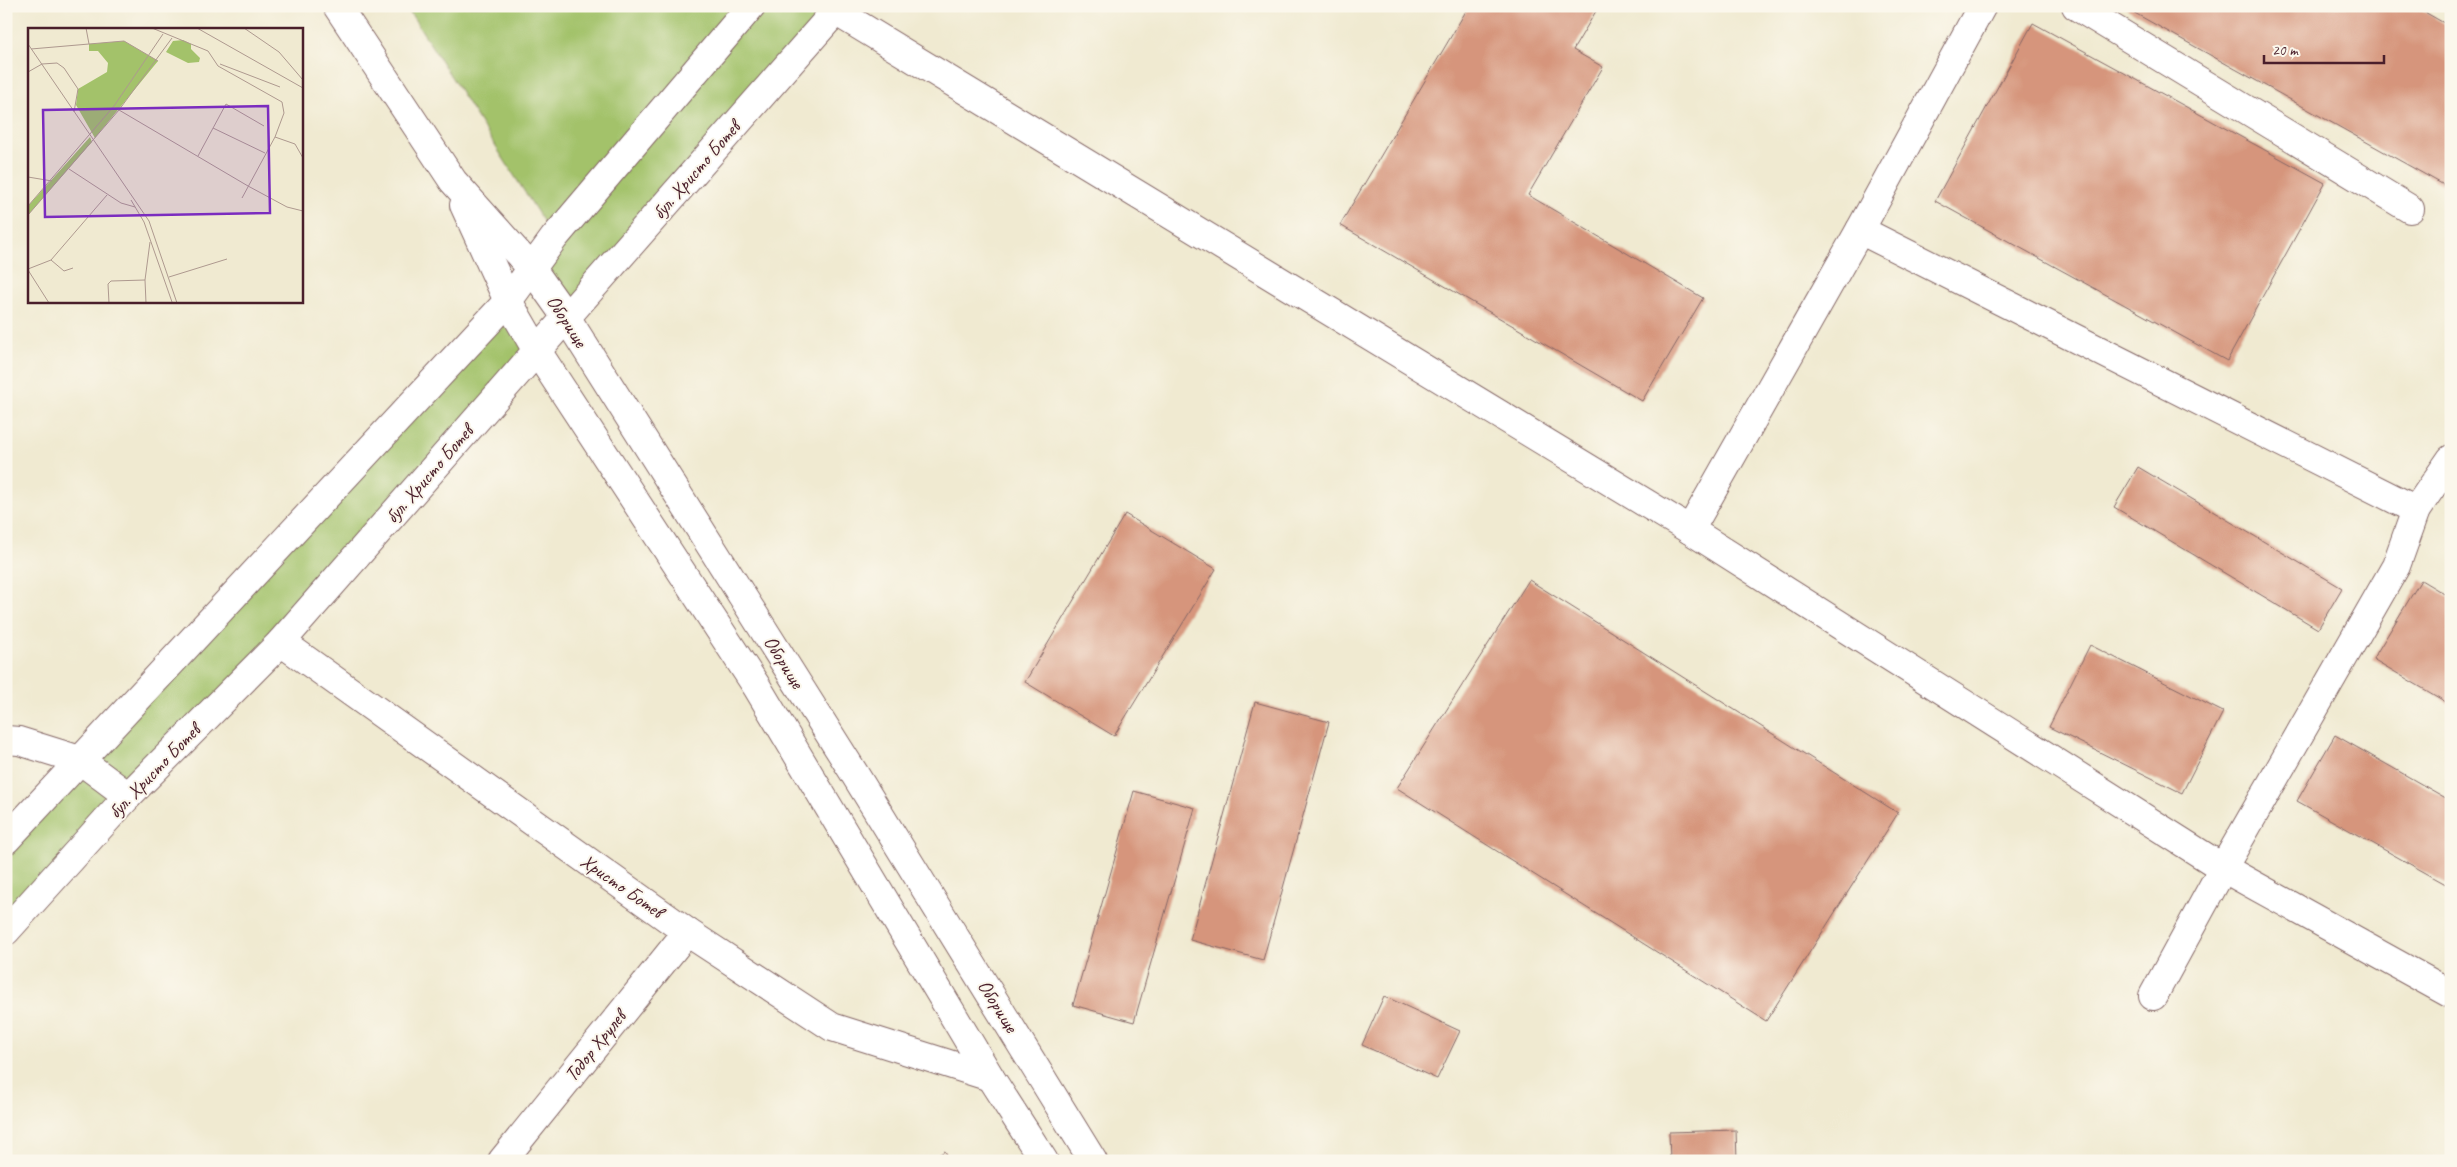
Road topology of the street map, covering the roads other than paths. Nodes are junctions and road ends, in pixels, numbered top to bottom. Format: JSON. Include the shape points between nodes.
{"nodes":[{"id":1,"x":751,"y":6,"type":"edge"},
{"id":2,"x":1982,"y":6,"type":"edge"},
{"id":3,"x":2076,"y":6,"type":"edge"},
{"id":4,"x":834,"y":8,"type":"edge"},
{"id":5,"x":345,"y":11,"type":"edge"},
{"id":6,"x":453,"y":181,"type":"junction"},
{"id":7,"x":2410,"y":209,"type":"dead end"},
{"id":8,"x":1860,"y":230,"type":"junction"},
{"id":9,"x":532,"y":269,"type":"junction"},
{"id":10,"x":508,"y":301,"type":"junction"},
{"id":11,"x":566,"y":317,"type":"junction"},
{"id":12,"x":537,"y":351,"type":"junction"},
{"id":13,"x":2451,"y":459,"type":"edge"},
{"id":14,"x":2416,"y":510,"type":"junction"},
{"id":15,"x":1690,"y":530,"type":"junction"},
{"id":16,"x":281,"y":642,"type":"junction"},
{"id":17,"x":6,"y":740,"type":"edge"},
{"id":18,"x":80,"y":760,"type":"junction"},
{"id":19,"x":128,"y":796,"type":"junction"},
{"id":20,"x":6,"y":840,"type":"edge"},
{"id":21,"x":2222,"y":868,"type":"junction"},
{"id":22,"x":6,"y":931,"type":"edge"},
{"id":23,"x":688,"y":932,"type":"junction"},
{"id":24,"x":2451,"y":994,"type":"edge"},
{"id":25,"x":2153,"y":996,"type":"dead end"},
{"id":26,"x":990,"y":1077,"type":"junction"},
{"id":27,"x":502,"y":1161,"type":"edge"},
{"id":28,"x":1044,"y":1161,"type":"edge"},
{"id":29,"x":1093,"y":1161,"type":"edge"}],
"edges":[{"from":1,"to":9,"type":"street","via":[[554,238]]},
{"from":2,"to":8,"type":"street"},
{"from":3,"to":7,"type":"street"},
{"from":4,"to":11,"type":"street","name":"бул. Христо Ботев"},
{"from":4,"to":15,"type":"street"},
{"from":5,"to":6,"type":"street","name":"Оборище"},
{"from":6,"to":9,"type":"street","name":"Оборище"},
{"from":6,"to":10,"type":"street","name":"Оборище"},
{"from":8,"to":14,"type":"street"},
{"from":8,"to":15,"type":"street"},
{"from":9,"to":10,"type":"street"},
{"from":9,"to":11,"type":"street","name":"Оборище"},
{"from":10,"to":12,"type":"street","name":"Оборище"},
{"from":10,"to":18,"type":"street"},
{"from":11,"to":12,"type":"street","name":"бул. Христо Ботев"},
{"from":11,"to":29,"type":"street","name":"Оборище","via":[[860,781]]},
{"from":12,"to":16,"type":"street","name":"бул. Христо Ботев"},
{"from":12,"to":26,"type":"street","name":"Оборище","via":[[757,687]]},
{"from":13,"to":14,"type":"street"},
{"from":14,"to":21,"type":"street","via":[[2396,566]]},
{"from":15,"to":21,"type":"street"},
{"from":16,"to":19,"type":"street","name":"бул. Христо Ботев"},
{"from":16,"to":23,"type":"street","name":"Христо Ботев"},
{"from":17,"to":18,"type":"street"},
{"from":18,"to":19,"type":"street"},
{"from":18,"to":20,"type":"street"},
{"from":19,"to":22,"type":"street","name":"бул. Христо Ботев"},
{"from":21,"to":24,"type":"street"},
{"from":21,"to":25,"type":"street"},
{"from":23,"to":26,"type":"street","name":"Христо Ботев","via":[[832,1027]]},
{"from":23,"to":27,"type":"street","name":"Тодор Хрулев"},
{"from":26,"to":28,"type":"street","name":"Оборище"}]}
